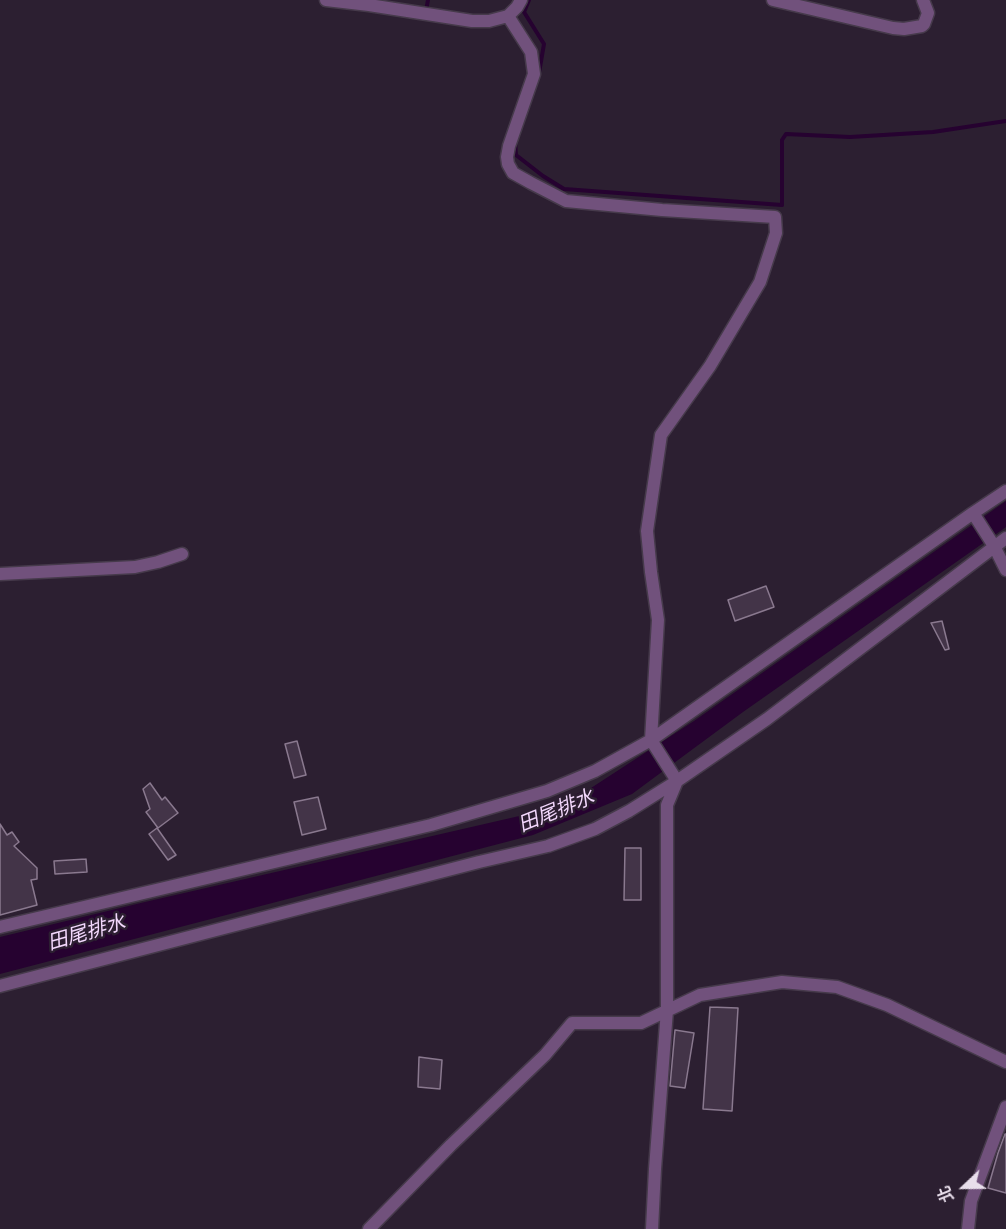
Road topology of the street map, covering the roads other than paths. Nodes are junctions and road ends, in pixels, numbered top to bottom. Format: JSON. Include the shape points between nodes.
{"nodes":[{"id":1,"x":326,"y":0,"type":"edge"},
{"id":2,"x":521,"y":0,"type":"edge"},
{"id":3,"x":773,"y":0,"type":"edge"},
{"id":4,"x":923,"y":0,"type":"edge"},
{"id":5,"x":508,"y":16,"type":"junction"},
{"id":6,"x":1006,"y":491,"type":"edge"},
{"id":7,"x":973,"y":513,"type":"junction"},
{"id":8,"x":1006,"y":538,"type":"edge"},
{"id":9,"x":994,"y":546,"type":"junction"},
{"id":10,"x":182,"y":554,"type":"dead end"},
{"id":11,"x":1006,"y":570,"type":"edge"},
{"id":12,"x":0,"y":574,"type":"edge"},
{"id":13,"x":651,"y":741,"type":"junction"},
{"id":14,"x":677,"y":781,"type":"junction"},
{"id":15,"x":0,"y":927,"type":"edge"},
{"id":16,"x":0,"y":986,"type":"edge"},
{"id":17,"x":667,"y":1010,"type":"junction"},
{"id":18,"x":1006,"y":1062,"type":"edge"},
{"id":19,"x":1006,"y":1107,"type":"edge"},
{"id":20,"x":369,"y":1229,"type":"edge"},
{"id":21,"x":652,"y":1229,"type":"edge"},
{"id":22,"x":968,"y":1229,"type":"edge"}],
"edges":[{"from":1,"to":5,"type":"street","via":[[472,21]]},
{"from":2,"to":5,"type":"street"},
{"from":3,"to":4,"type":"street","via":[[904,29],[924,24],[928,13]]},
{"from":5,"to":13,"type":"street","via":[[531,52],[534,74],[509,146],[508,164],[513,173],[566,201],[775,217],[776,233],[760,282],[710,366],[661,435],[647,531],[658,620]]},
{"from":6,"to":7,"type":"street"},
{"from":7,"to":9,"type":"street"},
{"from":7,"to":13,"type":"street"},
{"from":8,"to":9,"type":"street"},
{"from":9,"to":11,"type":"street"},
{"from":9,"to":14,"type":"street","via":[[766,719]]},
{"from":10,"to":12,"type":"street","via":[[135,567]]},
{"from":13,"to":14,"type":"street"},
{"from":13,"to":15,"type":"street","via":[[547,791],[431,825]]},
{"from":14,"to":16,"type":"street","via":[[595,829],[548,846]]},
{"from":14,"to":17,"type":"street","via":[[667,805]]},
{"from":17,"to":18,"type":"street","via":[[700,995],[782,982],[837,987],[887,1005]]},
{"from":17,"to":20,"type":"street","via":[[641,1023],[572,1023],[545,1055]]},
{"from":17,"to":21,"type":"street"},
{"from":19,"to":22,"type":"street","via":[[971,1201]]}]}
